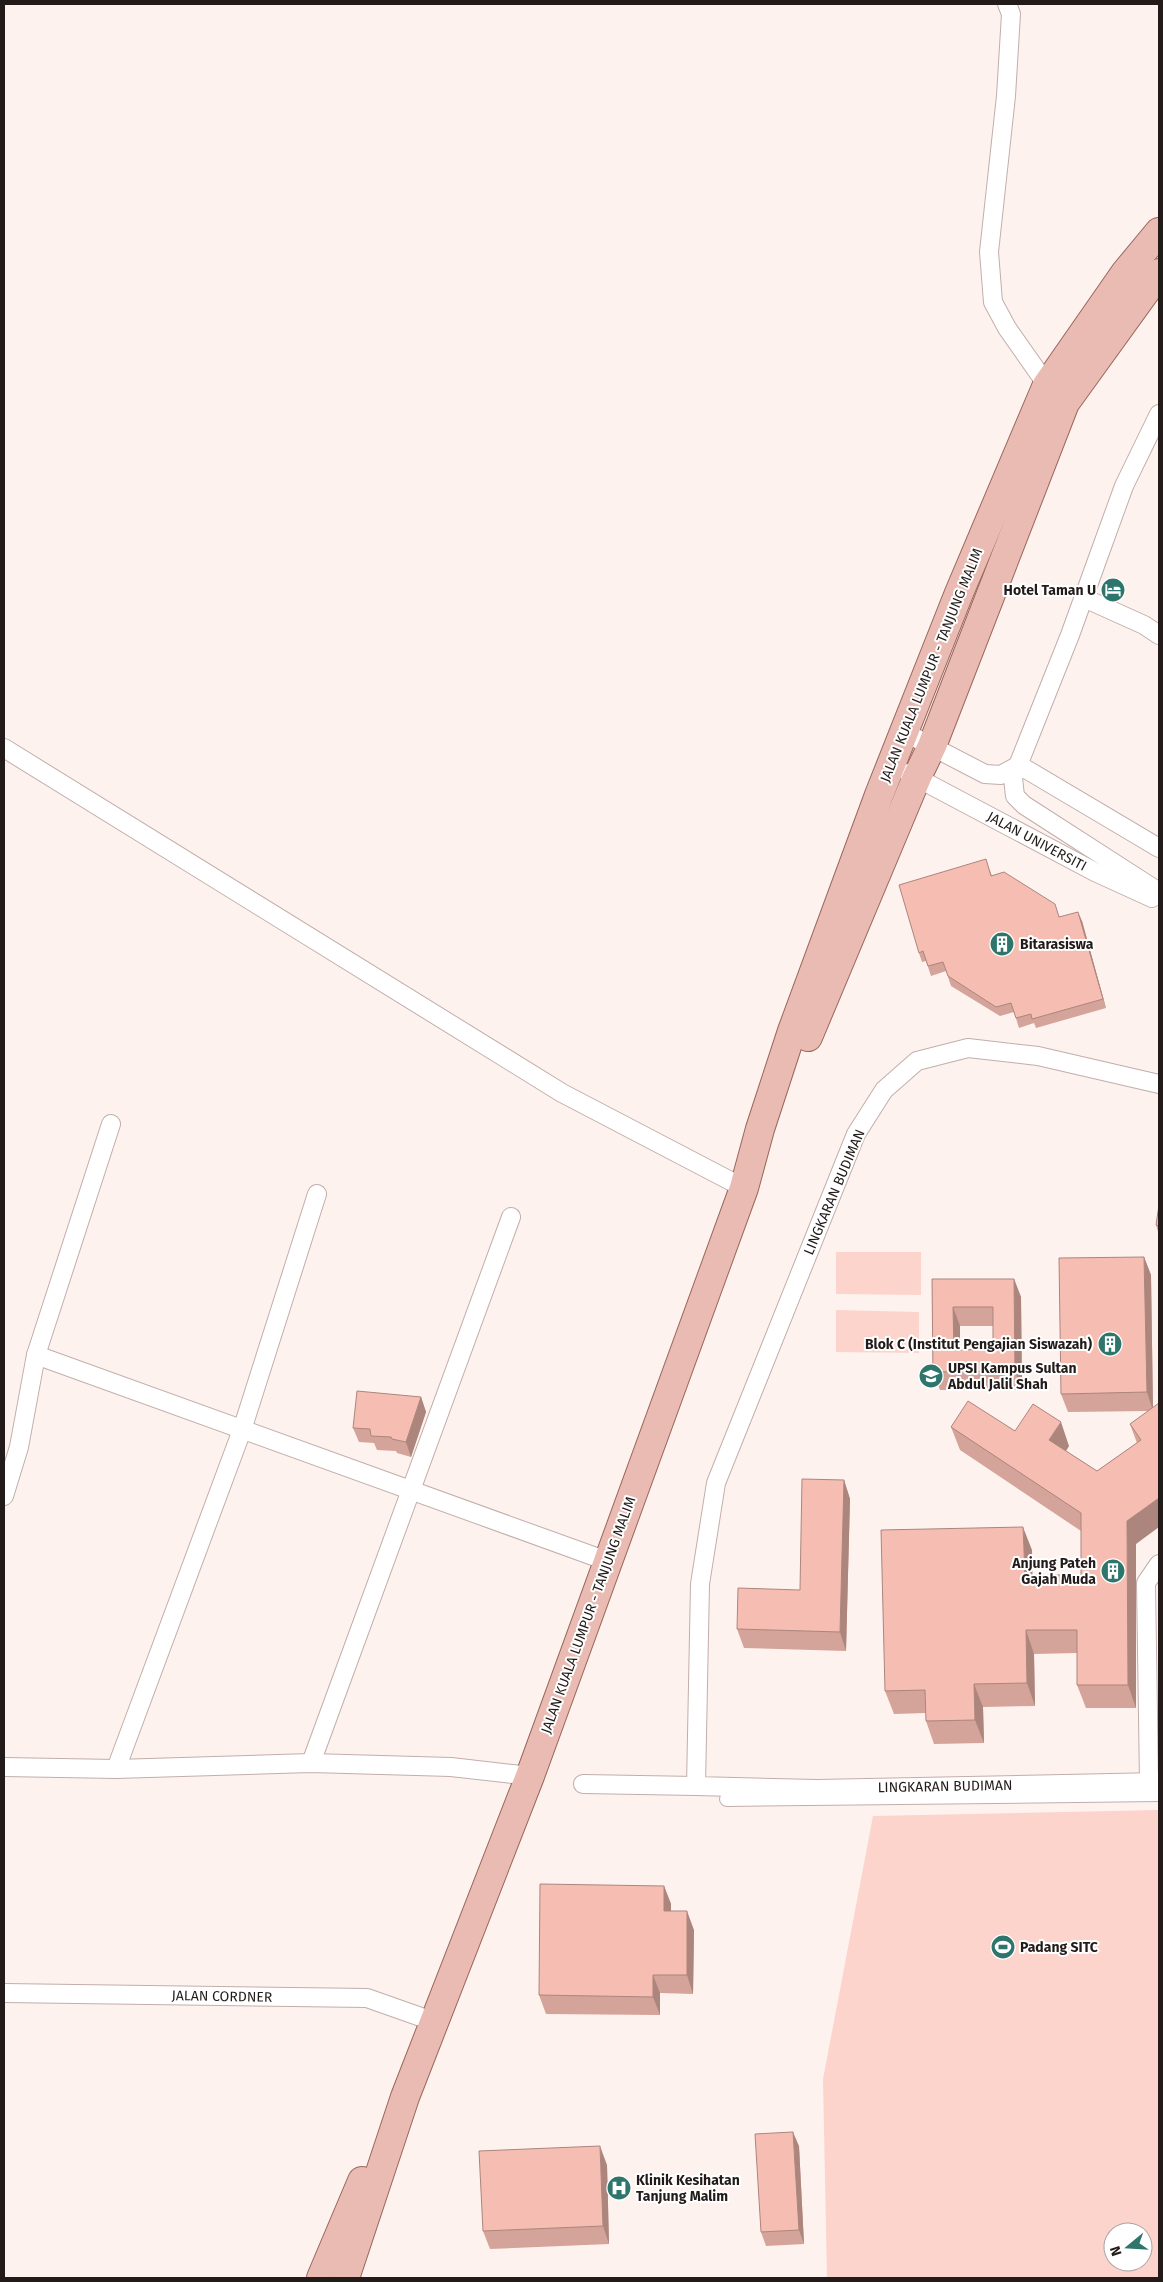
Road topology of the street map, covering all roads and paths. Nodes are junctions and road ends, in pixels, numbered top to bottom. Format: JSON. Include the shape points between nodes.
{"nodes":[{"id":1,"x":1007,"y":4,"type":"edge"},
{"id":2,"x":1159,"y":232,"type":"edge"},
{"id":3,"x":1159,"y":273,"type":"edge"},
{"id":4,"x":1046,"y":385,"type":"junction"},
{"id":5,"x":1159,"y":414,"type":"edge"},
{"id":6,"x":1084,"y":598,"type":"junction"},
{"id":7,"x":1159,"y":635,"type":"edge"},
{"id":8,"x":904,"y":732,"type":"junction"},
{"id":9,"x":932,"y":746,"type":"junction"},
{"id":10,"x":4,"y":748,"type":"edge"},
{"id":11,"x":891,"y":764,"type":"junction"},
{"id":12,"x":1019,"y":765,"type":"junction"},
{"id":13,"x":917,"y":778,"type":"junction"},
{"id":14,"x":1159,"y":848,"type":"edge"},
{"id":15,"x":1159,"y":892,"type":"edge"},
{"id":16,"x":1159,"y":902,"type":"edge"},
{"id":17,"x":1159,"y":1084,"type":"edge"},
{"id":18,"x":111,"y":1124,"type":"dead end"},
{"id":19,"x":760,"y":1129,"type":"junction"},
{"id":20,"x":744,"y":1188,"type":"junction"},
{"id":21,"x":317,"y":1194,"type":"dead end"},
{"id":22,"x":511,"y":1217,"type":"dead end"},
{"id":23,"x":36,"y":1355,"type":"junction"},
{"id":24,"x":242,"y":1430,"type":"junction"},
{"id":25,"x":11,"y":1447,"type":"edge"},
{"id":26,"x":410,"y":1489,"type":"junction"},
{"id":27,"x":4,"y":1496,"type":"edge"},
{"id":28,"x":607,"y":1562,"type":"junction"},
{"id":29,"x":1159,"y":1564,"type":"edge"},
{"id":30,"x":311,"y":1763,"type":"junction"},
{"id":31,"x":4,"y":1767,"type":"edge"},
{"id":32,"x":116,"y":1769,"type":"junction"},
{"id":33,"x":530,"y":1776,"type":"junction"},
{"id":34,"x":583,"y":1784,"type":"dead end"},
{"id":35,"x":696,"y":1786,"type":"junction"},
{"id":36,"x":1156,"y":1786,"type":"edge"},
{"id":37,"x":4,"y":1993,"type":"edge"},
{"id":38,"x":435,"y":2022,"type":"junction"},
{"id":39,"x":406,"y":2097,"type":"junction"},
{"id":40,"x":321,"y":2278,"type":"edge"},
{"id":41,"x":345,"y":2278,"type":"edge"}],
"edges":[{"from":1,"to":4,"type":"street","via":[[1011,14],[1006,96],[989,252],[993,302],[1006,328]]},
{"from":2,"to":4,"type":"main road","name":"JALAN KUALA LUMPUR - TANJUNG MALIM","via":[[1125,273]]},
{"from":3,"to":9,"type":"main road","name":"JALAN KUALA LUMPUR - TANJUNG MALIM","via":[[1065,403]]},
{"from":4,"to":8,"type":"main road","name":"JALAN KUALA LUMPUR - TANJUNG MALIM"},
{"from":5,"to":6,"type":"street","via":[[1124,486]]},
{"from":6,"to":7,"type":"street"},
{"from":6,"to":12,"type":"street"},
{"from":8,"to":9,"type":"street"},
{"from":8,"to":11,"type":"main road","name":"JALAN KUALA LUMPUR - TANJUNG MALIM"},
{"from":9,"to":12,"type":"street","via":[[985,774],[1001,775]]},
{"from":9,"to":13,"type":"main road","name":"JALAN KUALA LUMPUR - TANJUNG MALIM"},
{"from":10,"to":20,"type":"street","via":[[562,1093]]},
{"from":11,"to":13,"type":"street","name":"JALAN UNIVERSITI"},
{"from":11,"to":19,"type":"main road","name":"JALAN KUALA LUMPUR - TANJUNG MALIM","via":[[792,1031]]},
{"from":12,"to":14,"type":"street"},
{"from":12,"to":15,"type":"street","via":[[1013,778],[1015,796],[1024,805]]},
{"from":13,"to":16,"type":"street","name":"JALAN UNIVERSITI"},
{"from":13,"to":19,"type":"main road","name":"JALAN KUALA LUMPUR - TANJUNG MALIM","via":[[807,1041]]},
{"from":17,"to":35,"type":"street","name":"LINGKARAN BUDIMAN","via":[[1038,1056],[968,1048],[917,1062],[884,1090],[856,1134],[716,1483],[700,1584]]},
{"from":18,"to":23,"type":"street"},
{"from":19,"to":20,"type":"main road","name":"JALAN KUALA LUMPUR - TANJUNG MALIM"},
{"from":20,"to":28,"type":"main road","name":"JALAN KUALA LUMPUR - TANJUNG MALIM"},
{"from":21,"to":24,"type":"street"},
{"from":22,"to":26,"type":"street"},
{"from":23,"to":24,"type":"street"},
{"from":23,"to":25,"type":"street"},
{"from":24,"to":26,"type":"street"},
{"from":24,"to":32,"type":"street"},
{"from":25,"to":27,"type":"street"},
{"from":26,"to":28,"type":"street"},
{"from":26,"to":30,"type":"street"},
{"from":28,"to":33,"type":"main road","name":"JALAN KUALA LUMPUR - TANJUNG MALIM"},
{"from":29,"to":36,"type":"street","via":[[1146,1583]]},
{"from":30,"to":32,"type":"street"},
{"from":30,"to":33,"type":"street","via":[[451,1767]]},
{"from":31,"to":32,"type":"street"},
{"from":33,"to":38,"type":"main road","name":"JALAN KUALA LUMPUR - TANJUNG MALIM"},
{"from":34,"to":35,"type":"street","name":"LINGKARAN BUDIMAN"},
{"from":35,"to":36,"type":"street","name":"LINGKARAN BUDIMAN","via":[[729,1793],[817,1789]]},
{"from":37,"to":38,"type":"street","name":"JALAN CORDNER","via":[[367,1998]]},
{"from":38,"to":39,"type":"main road","name":"JALAN KUALA LUMPUR - TANJUNG MALIM"},
{"from":39,"to":40,"type":"main road","via":[[352,2200]]},
{"from":39,"to":41,"type":"main road"}]}
